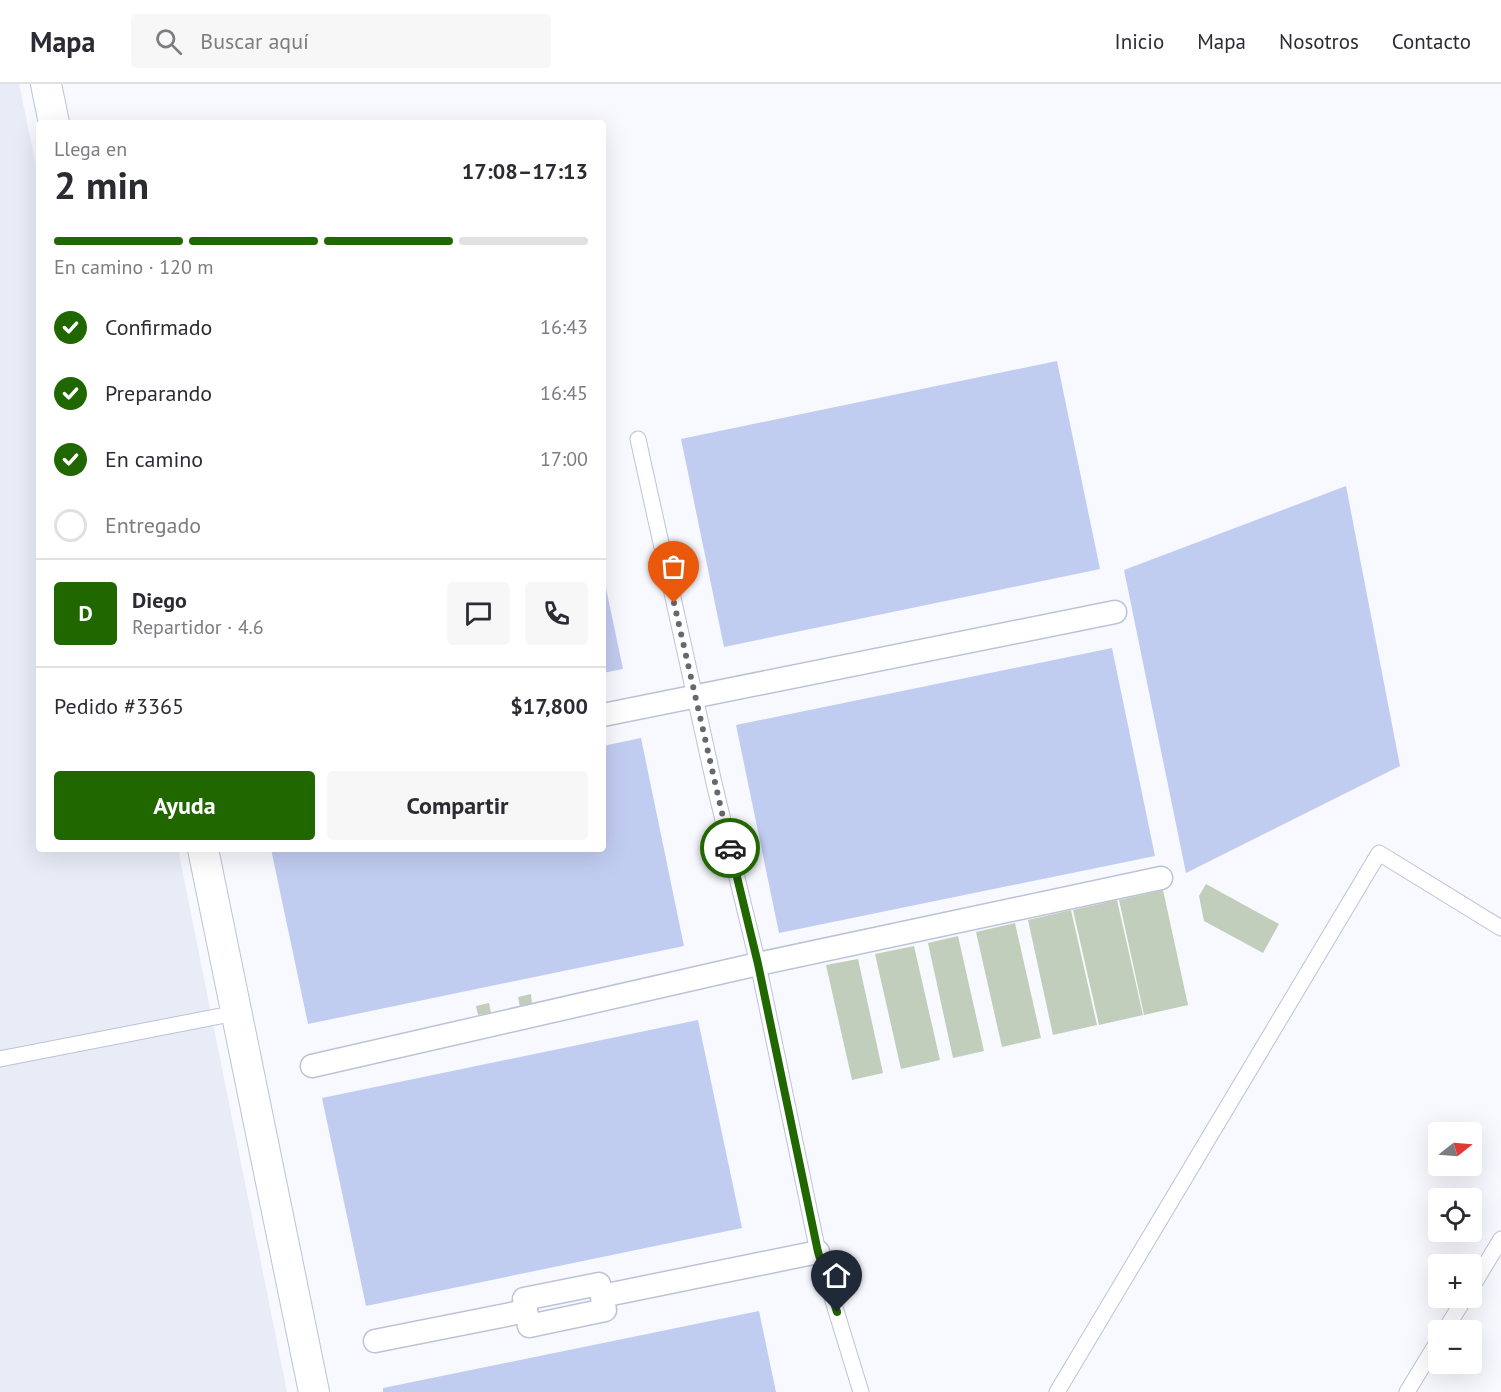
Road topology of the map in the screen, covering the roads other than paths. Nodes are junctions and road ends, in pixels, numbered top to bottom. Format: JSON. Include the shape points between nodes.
{"nodes":[{"id":1,"x":46,"y":84,"type":"edge"},
{"id":2,"x":53,"y":120,"type":"edge"},
{"id":3,"x":638,"y":439,"type":"dead end"},
{"id":4,"x":1115,"y":612,"type":"dead end"},
{"id":5,"x":695,"y":697,"type":"junction"},
{"id":6,"x":606,"y":714,"type":"edge"},
{"id":7,"x":204,"y":852,"type":"edge"},
{"id":8,"x":1161,"y":878,"type":"dead end"},
{"id":9,"x":1501,"y":928,"type":"edge"},
{"id":10,"x":758,"y":964,"type":"junction"},
{"id":11,"x":236,"y":1014,"type":"junction"},
{"id":12,"x":0,"y":1059,"type":"edge"},
{"id":13,"x":312,"y":1066,"type":"dead end"},
{"id":14,"x":1501,"y":1239,"type":"edge"},
{"id":15,"x":818,"y":1252,"type":"junction"},
{"id":16,"x":1482,"y":1270,"type":"edge"},
{"id":17,"x":375,"y":1341,"type":"dead end"},
{"id":18,"x":1428,"y":1357,"type":"edge"},
{"id":19,"x":314,"y":1392,"type":"edge"},
{"id":20,"x":861,"y":1392,"type":"edge"},
{"id":21,"x":1057,"y":1392,"type":"edge"},
{"id":22,"x":1407,"y":1392,"type":"edge"}],
"edges":[{"from":1,"to":2,"type":"street"},
{"from":3,"to":5,"type":"lane"},
{"from":4,"to":5,"type":"street"},
{"from":5,"to":6,"type":"street"},
{"from":5,"to":10,"type":"lane"},
{"from":7,"to":11,"type":"street"},
{"from":8,"to":10,"type":"street"},
{"from":9,"to":21,"type":"lane","via":[[1378,853]]},
{"from":10,"to":13,"type":"street"},
{"from":10,"to":15,"type":"lane"},
{"from":11,"to":12,"type":"lane"},
{"from":11,"to":19,"type":"street"},
{"from":14,"to":16,"type":"lane"},
{"from":15,"to":17,"type":"street","via":[[602,1296],[599,1284],[524,1299],[526,1311]]},
{"from":15,"to":20,"type":"lane"},
{"from":18,"to":22,"type":"lane"}]}
